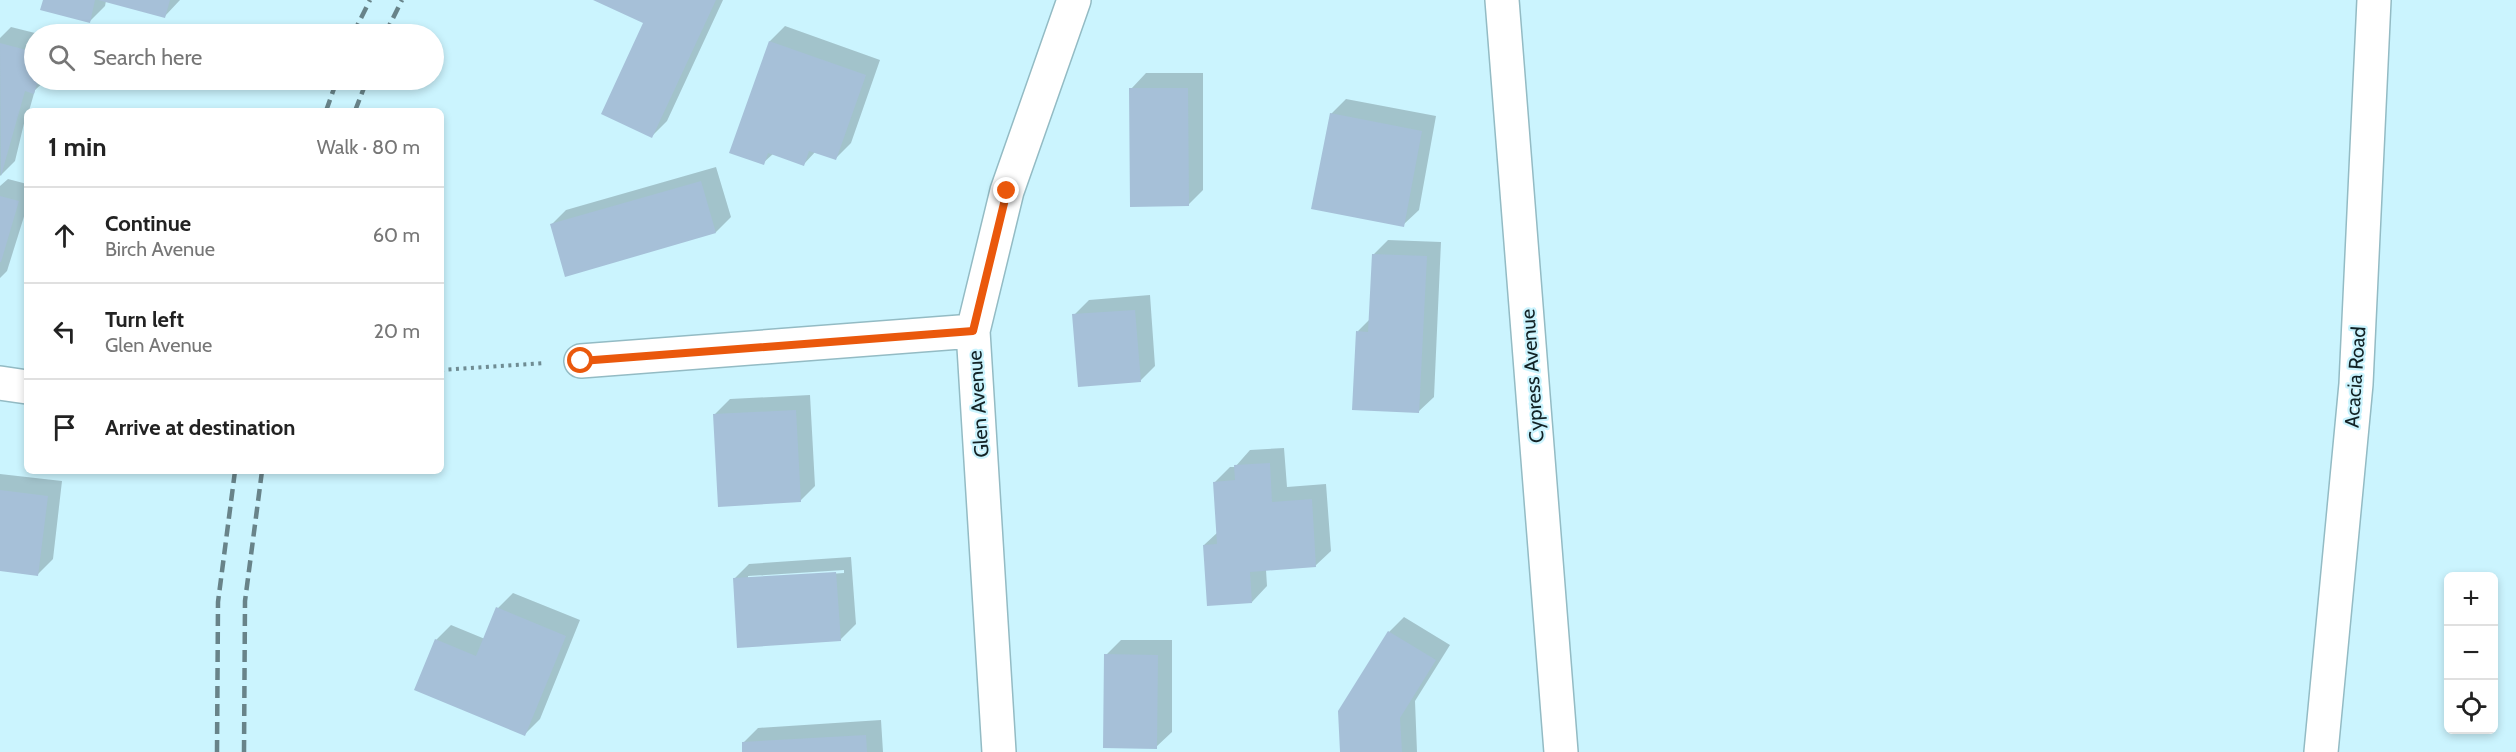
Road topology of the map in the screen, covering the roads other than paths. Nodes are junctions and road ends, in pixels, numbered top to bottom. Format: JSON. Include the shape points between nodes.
{"nodes":[{"id":1,"x":1074,"y":0,"type":"edge"},
{"id":2,"x":1502,"y":0,"type":"edge"},
{"id":3,"x":2374,"y":0,"type":"edge"},
{"id":4,"x":973,"y":331,"type":"junction"},
{"id":5,"x":581,"y":361,"type":"road end"},
{"id":6,"x":0,"y":383,"type":"edge"},
{"id":7,"x":24,"y":387,"type":"edge"},
{"id":8,"x":999,"y":752,"type":"edge"},
{"id":9,"x":1561,"y":752,"type":"edge"},
{"id":10,"x":2321,"y":752,"type":"edge"}],
"edges":[{"from":1,"to":4,"type":"street","name":"Glen Avenue","via":[[1007,191]]},
{"from":2,"to":9,"type":"street","name":"Cypress Avenue"},
{"from":3,"to":10,"type":"street","name":"Acacia Road","via":[[2356,384]]},
{"from":4,"to":5,"type":"street"},
{"from":4,"to":8,"type":"street","name":"Glen Avenue"},
{"from":6,"to":7,"type":"street"}]}
